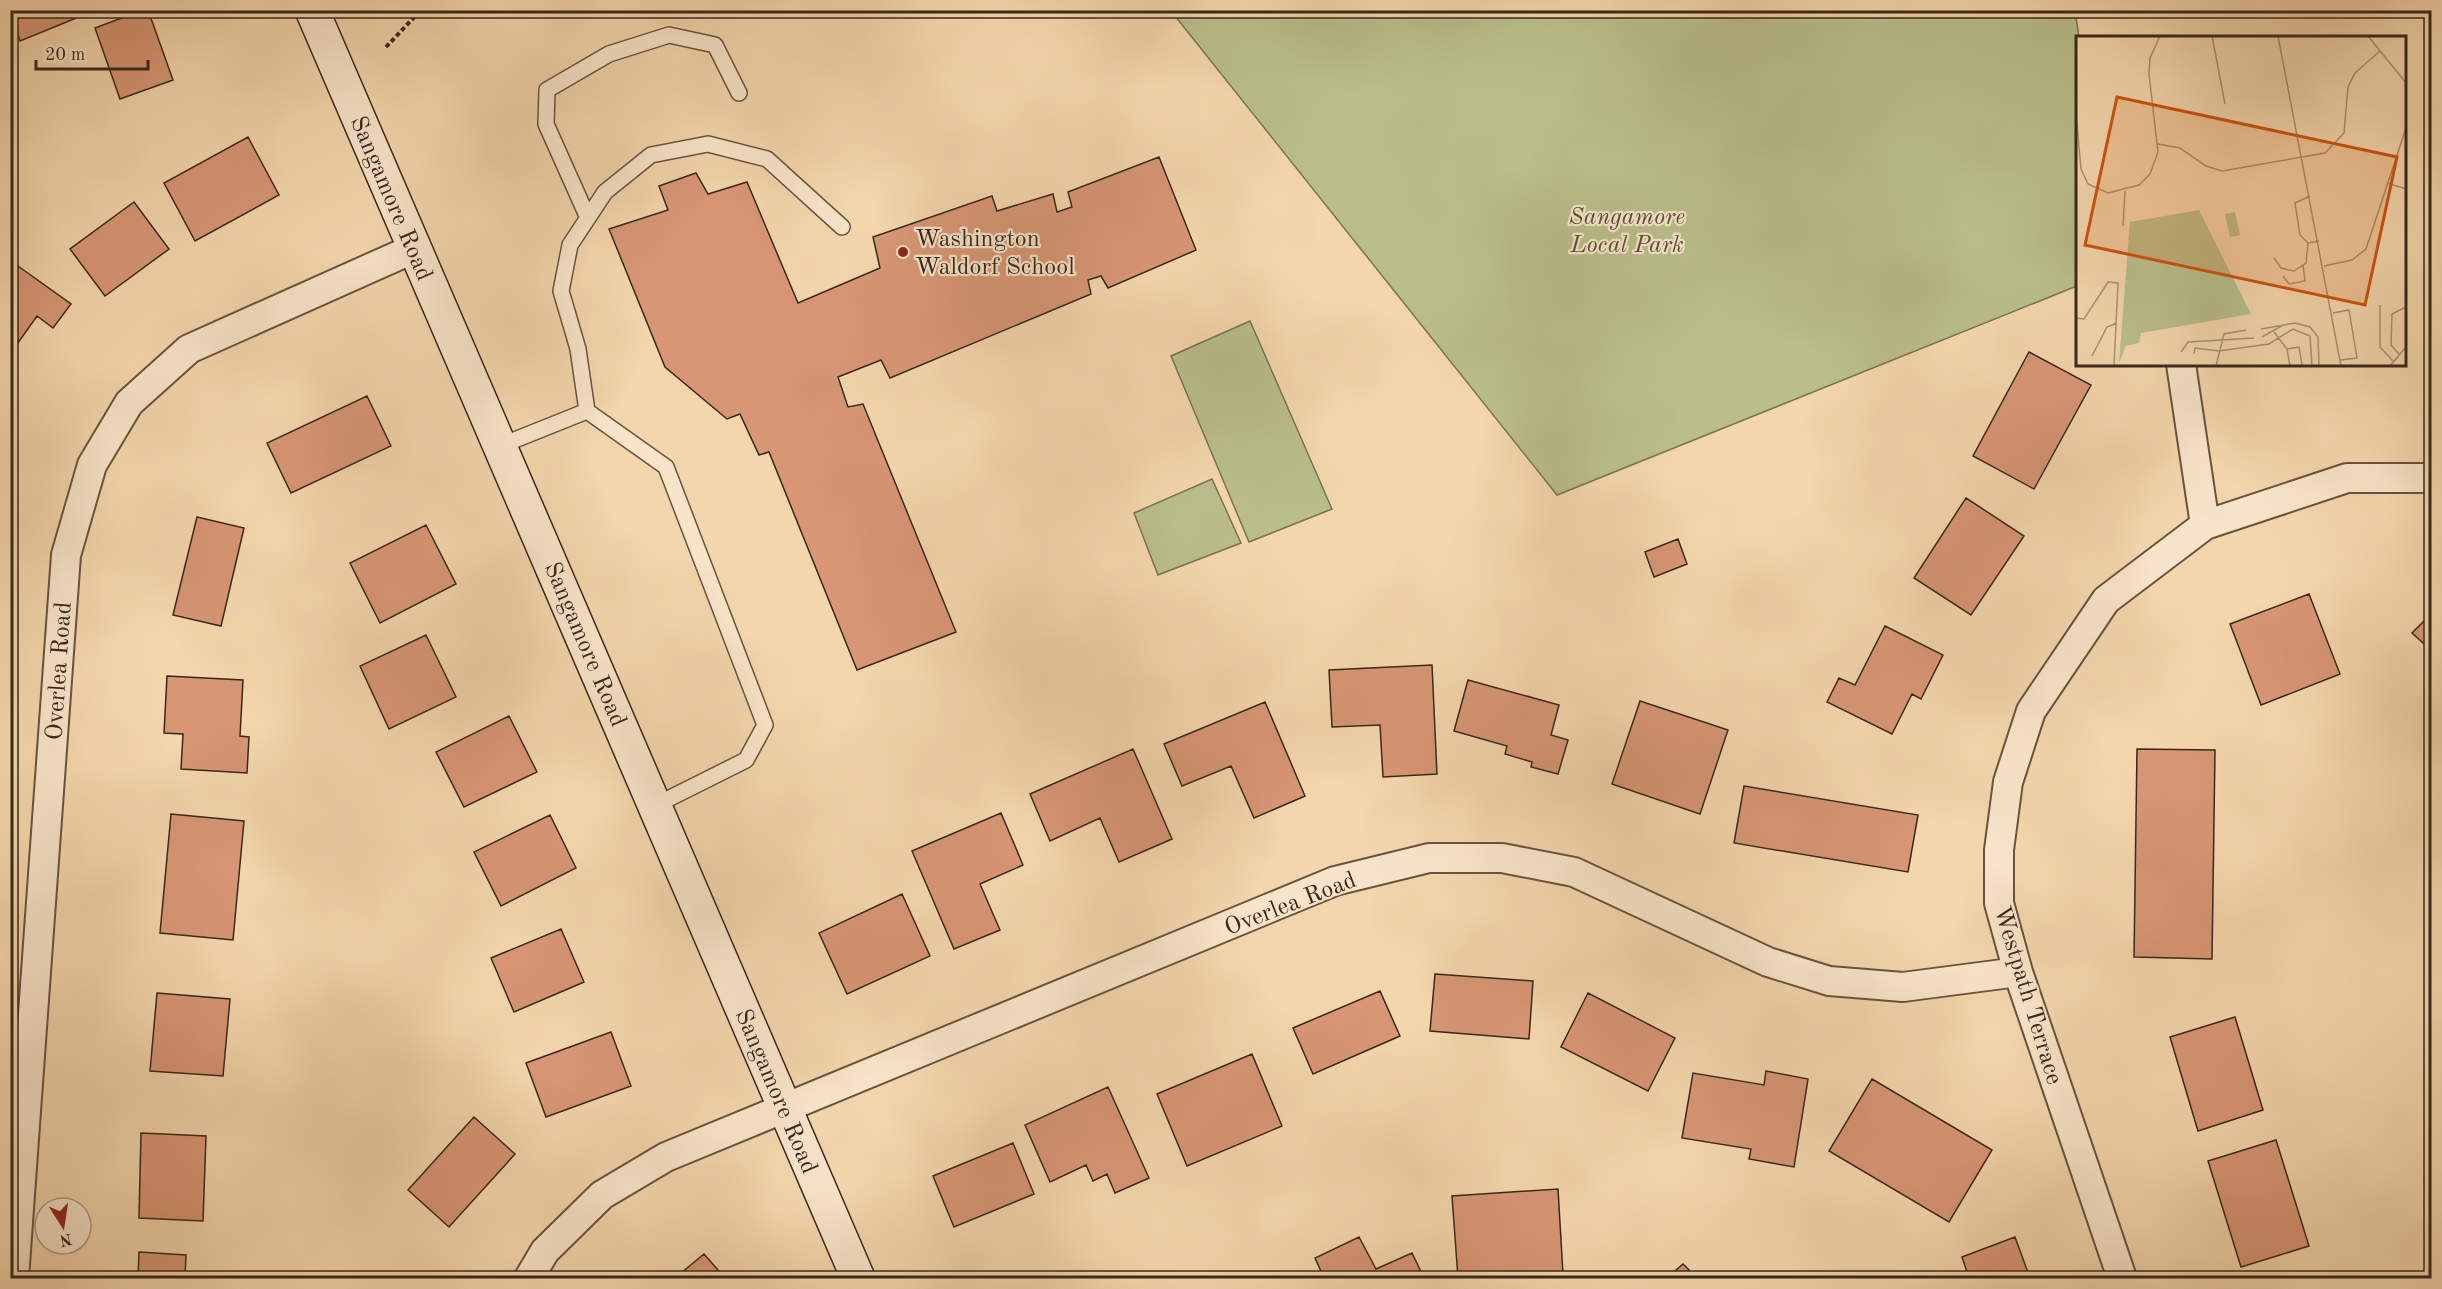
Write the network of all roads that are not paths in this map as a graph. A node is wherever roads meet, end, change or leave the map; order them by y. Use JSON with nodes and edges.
{"nodes":[{"id":1,"x":312,"y":10,"type":"edge"},
{"id":2,"x":739,"y":93,"type":"dead end"},
{"id":3,"x":588,"y":218,"type":"junction"},
{"id":4,"x":842,"y":227,"type":"dead end"},
{"id":5,"x":413,"y":249,"type":"junction"},
{"id":6,"x":2181,"y":366,"type":"edge"},
{"id":7,"x":587,"y":411,"type":"junction"},
{"id":8,"x":502,"y":446,"type":"junction"},
{"id":9,"x":2432,"y":478,"type":"edge"},
{"id":10,"x":2205,"y":525,"type":"junction"},
{"id":11,"x":656,"y":805,"type":"junction"},
{"id":12,"x":2018,"y":972,"type":"junction"},
{"id":13,"x":21,"y":1052,"type":"edge"},
{"id":14,"x":786,"y":1110,"type":"junction"},
{"id":15,"x":14,"y":1278,"type":"edge"},
{"id":16,"x":529,"y":1278,"type":"edge"},
{"id":17,"x":858,"y":1278,"type":"edge"},
{"id":18,"x":2122,"y":1278,"type":"edge"}],
"edges":[{"from":1,"to":5,"type":"street","name":"Sangamore Road"},
{"from":2,"to":3,"type":"lane"},
{"from":3,"to":4,"type":"lane"},
{"from":3,"to":7,"type":"lane"},
{"from":5,"to":8,"type":"street","name":"Sangamore Road"},
{"from":5,"to":13,"type":"street","name":"Overlea Road"},
{"from":6,"to":10,"type":"street"},
{"from":7,"to":8,"type":"lane"},
{"from":7,"to":11,"type":"lane"},
{"from":8,"to":11,"type":"street","name":"Sangamore Road"},
{"from":9,"to":10,"type":"street","name":"Westpath Terrace"},
{"from":10,"to":12,"type":"street","name":"Westpath Terrace"},
{"from":11,"to":14,"type":"street","name":"Sangamore Road"},
{"from":12,"to":14,"type":"street","name":"Overlea Road"},
{"from":12,"to":18,"type":"street","name":"Westpath Terrace"},
{"from":13,"to":15,"type":"street","name":"Overlea Road"},
{"from":14,"to":16,"type":"street","name":"Overlea Road"},
{"from":14,"to":17,"type":"street","name":"Sangamore Road"}]}
